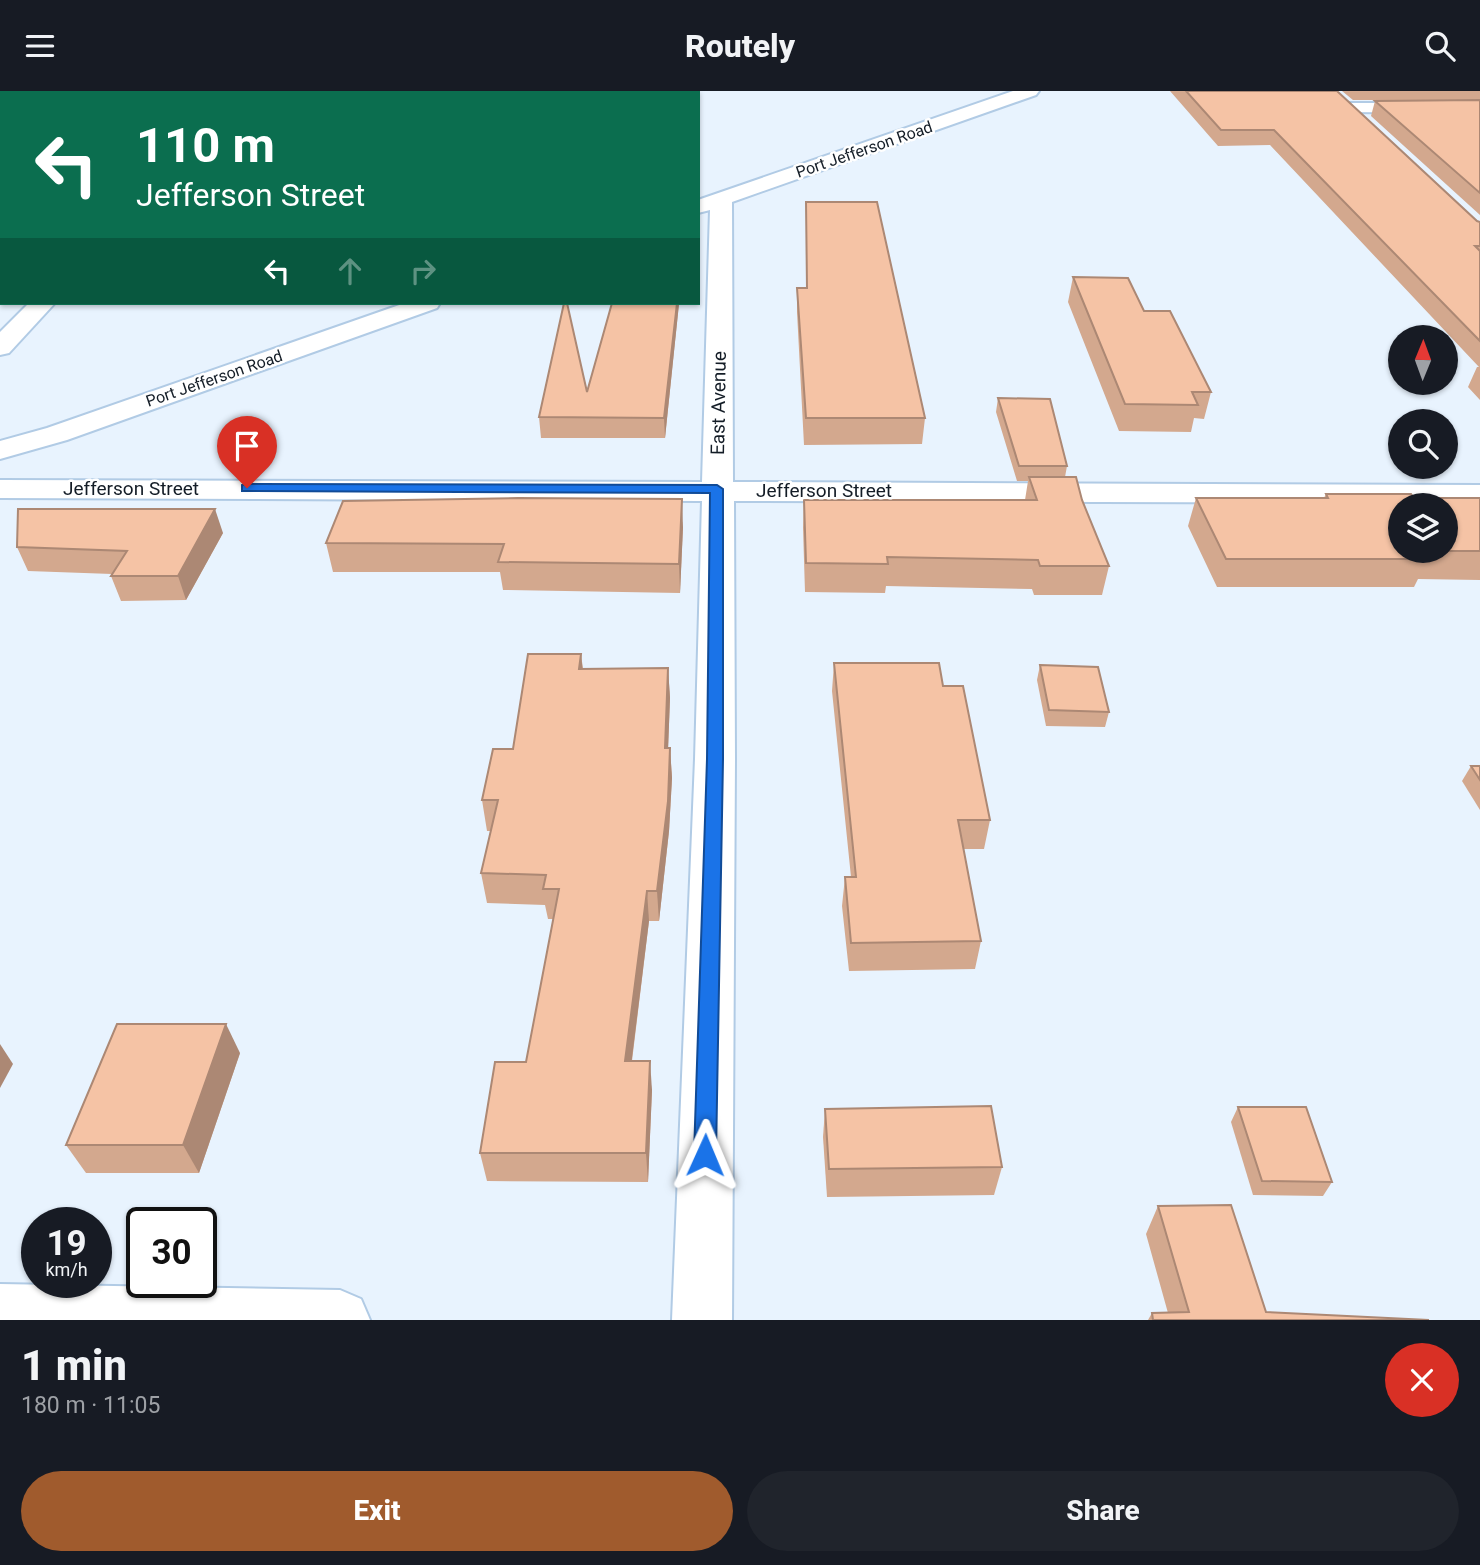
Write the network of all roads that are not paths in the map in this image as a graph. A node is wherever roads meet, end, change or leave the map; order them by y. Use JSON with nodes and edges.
{"nodes":[{"id":1,"x":1030,"y":91,"type":"edge"},
{"id":2,"x":1329,"y":91,"type":"edge"},
{"id":3,"x":1347,"y":108,"type":"junction"},
{"id":4,"x":1480,"y":108,"type":"edge"},
{"id":5,"x":1367,"y":126,"type":"edge"},
{"id":6,"x":710,"y":203,"type":"edge"},
{"id":7,"x":41,"y":305,"type":"edge"},
{"id":8,"x":422,"y":305,"type":"edge"},
{"id":9,"x":0,"y":347,"type":"edge"},
{"id":10,"x":0,"y":450,"type":"edge"},
{"id":11,"x":0,"y":489,"type":"edge"},
{"id":12,"x":717,"y":489,"type":"junction"},
{"id":13,"x":1480,"y":494,"type":"edge"},
{"id":14,"x":0,"y":1314,"type":"edge"},
{"id":15,"x":340,"y":1320,"type":"edge"},
{"id":16,"x":702,"y":1320,"type":"edge"}],
"edges":[{"from":1,"to":6,"type":"street","name":"Port Jefferson Road"},
{"from":2,"to":3,"type":"street"},
{"from":3,"to":4,"type":"street"},
{"from":3,"to":5,"type":"street"},
{"from":6,"to":12,"type":"street","name":"East Avenue"},
{"from":7,"to":9,"type":"street"},
{"from":8,"to":10,"type":"street","name":"Port Jefferson Road"},
{"from":11,"to":12,"type":"street","name":"Jefferson Street"},
{"from":12,"to":13,"type":"street","name":"Jefferson Street"},
{"from":12,"to":16,"type":"street","name":"East Avenue"},
{"from":14,"to":15,"type":"street"}]}
